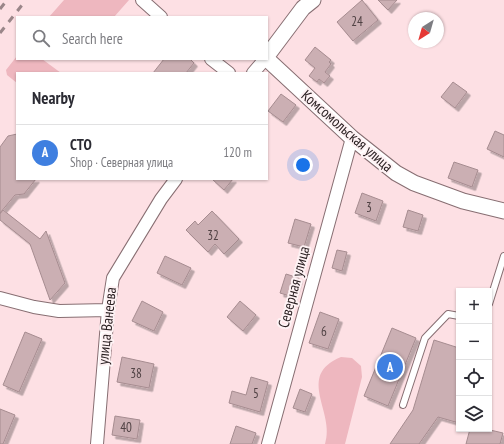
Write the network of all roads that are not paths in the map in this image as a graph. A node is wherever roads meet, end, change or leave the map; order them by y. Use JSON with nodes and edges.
{"nodes":[{"id":1,"x":142,"y":0,"type":"edge"},
{"id":2,"x":313,"y":0,"type":"edge"},
{"id":3,"x":160,"y":16,"type":"edge"},
{"id":4,"x":268,"y":55,"type":"edge"},
{"id":5,"x":212,"y":60,"type":"edge"},
{"id":6,"x":264,"y":60,"type":"edge"},
{"id":7,"x":268,"y":60,"type":"edge"},
{"id":8,"x":229,"y":72,"type":"edge"},
{"id":9,"x":254,"y":72,"type":"edge"},
{"id":10,"x":352,"y":138,"type":"junction"},
{"id":11,"x":175,"y":180,"type":"edge"},
{"id":12,"x":504,"y":211,"type":"edge"},
{"id":13,"x":504,"y":256,"type":"edge"},
{"id":14,"x":492,"y":294,"type":"edge"},
{"id":15,"x":0,"y":298,"type":"edge"},
{"id":16,"x":108,"y":310,"type":"junction"},
{"id":17,"x":456,"y":315,"type":"edge"},
{"id":18,"x":403,"y":405,"type":"dead end"},
{"id":19,"x":97,"y":444,"type":"edge"},
{"id":20,"x":268,"y":444,"type":"edge"}],
"edges":[{"from":1,"to":3,"type":"street"},
{"from":2,"to":4,"type":"street"},
{"from":5,"to":8,"type":"street"},
{"from":6,"to":9,"type":"street"},
{"from":7,"to":10,"type":"street","name":"Комсомольская улица"},
{"from":10,"to":12,"type":"street","name":"Комсомольская улица"},
{"from":10,"to":20,"type":"street","name":"Северная улица"},
{"from":11,"to":16,"type":"street","name":"улица Ванеева"},
{"from":13,"to":14,"type":"lane"},
{"from":15,"to":16,"type":"street"},
{"from":16,"to":19,"type":"street","name":"улица Ванеева"},
{"from":17,"to":18,"type":"lane"}]}
